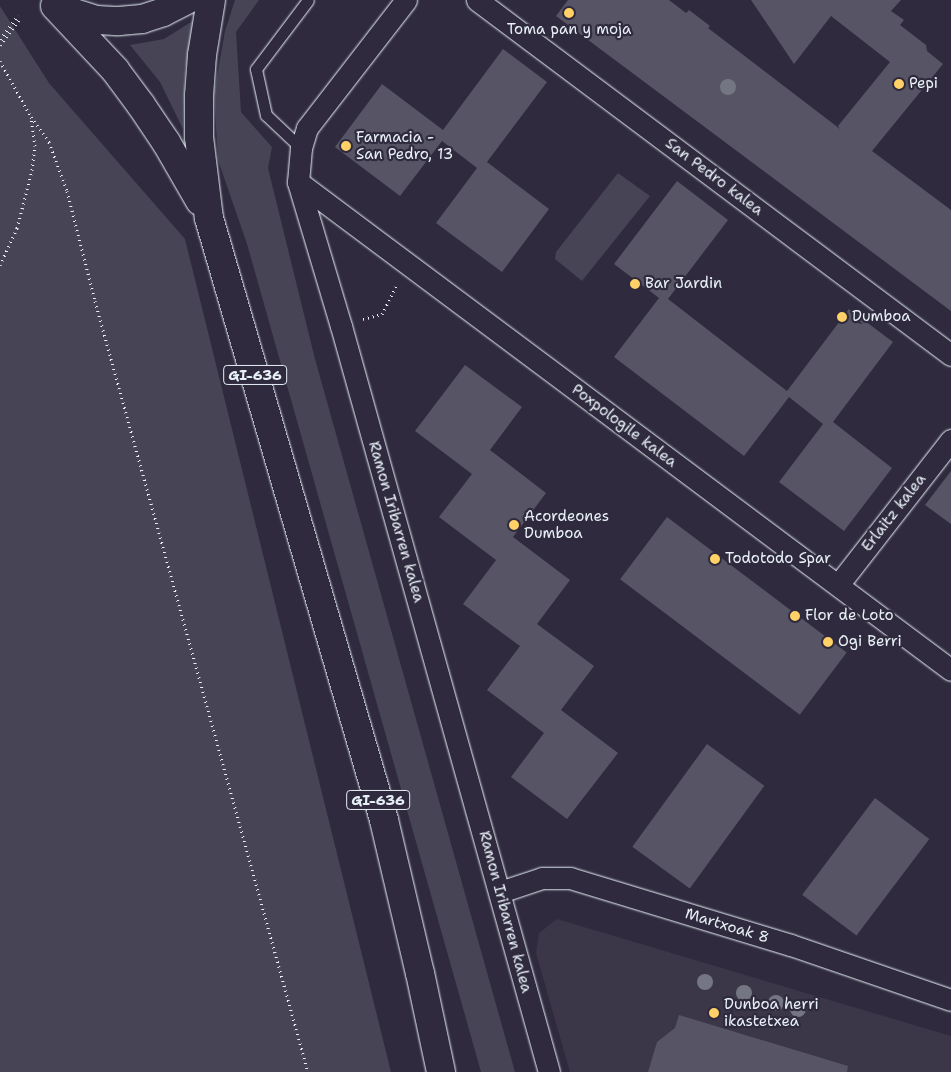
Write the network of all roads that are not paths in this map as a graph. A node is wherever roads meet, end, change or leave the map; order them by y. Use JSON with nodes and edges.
{"nodes":[{"id":1,"x":187,"y":0,"type":"edge"},
{"id":2,"x":211,"y":0,"type":"edge"},
{"id":3,"x":308,"y":0,"type":"edge"},
{"id":4,"x":406,"y":0,"type":"edge"},
{"id":5,"x":477,"y":0,"type":"edge"},
{"id":6,"x":50,"y":3,"type":"edge"},
{"id":7,"x":301,"y":148,"type":"junction"},
{"id":8,"x":298,"y":182,"type":"junction"},
{"id":9,"x":209,"y":218,"type":"junction"},
{"id":10,"x":951,"y":355,"type":"edge"},
{"id":11,"x":951,"y":440,"type":"edge"},
{"id":12,"x":838,"y":585,"type":"junction"},
{"id":13,"x":951,"y":670,"type":"edge"},
{"id":14,"x":500,"y":892,"type":"junction"},
{"id":15,"x":951,"y":1000,"type":"edge"},
{"id":16,"x":441,"y":1072,"type":"edge"},
{"id":17,"x":549,"y":1072,"type":"edge"}],
"edges":[{"from":1,"to":6,"type":"main road","number":"GI-636"},
{"from":2,"to":9,"type":"main road","number":"GI-636"},
{"from":3,"to":7,"type":"lane"},
{"from":4,"to":7,"type":"street","name":"Ramon Iribarren kalea"},
{"from":5,"to":10,"type":"street","name":"San Pedro kalea"},
{"from":6,"to":9,"type":"main road","number":"GI-636"},
{"from":7,"to":8,"type":"street","name":"Ramon Iribarren kalea"},
{"from":8,"to":12,"type":"street","name":"Poxpologile kalea"},
{"from":8,"to":14,"type":"street","name":"Ramon Iribarren kalea"},
{"from":9,"to":16,"type":"main road","number":"GI-636"},
{"from":11,"to":12,"type":"street","name":"Erlaitz kalea"},
{"from":12,"to":13,"type":"street","name":"Poxpologile kalea"},
{"from":14,"to":15,"type":"street","name":"Martxoak 8"},
{"from":14,"to":17,"type":"street","name":"Ramon Iribarren kalea"}]}
